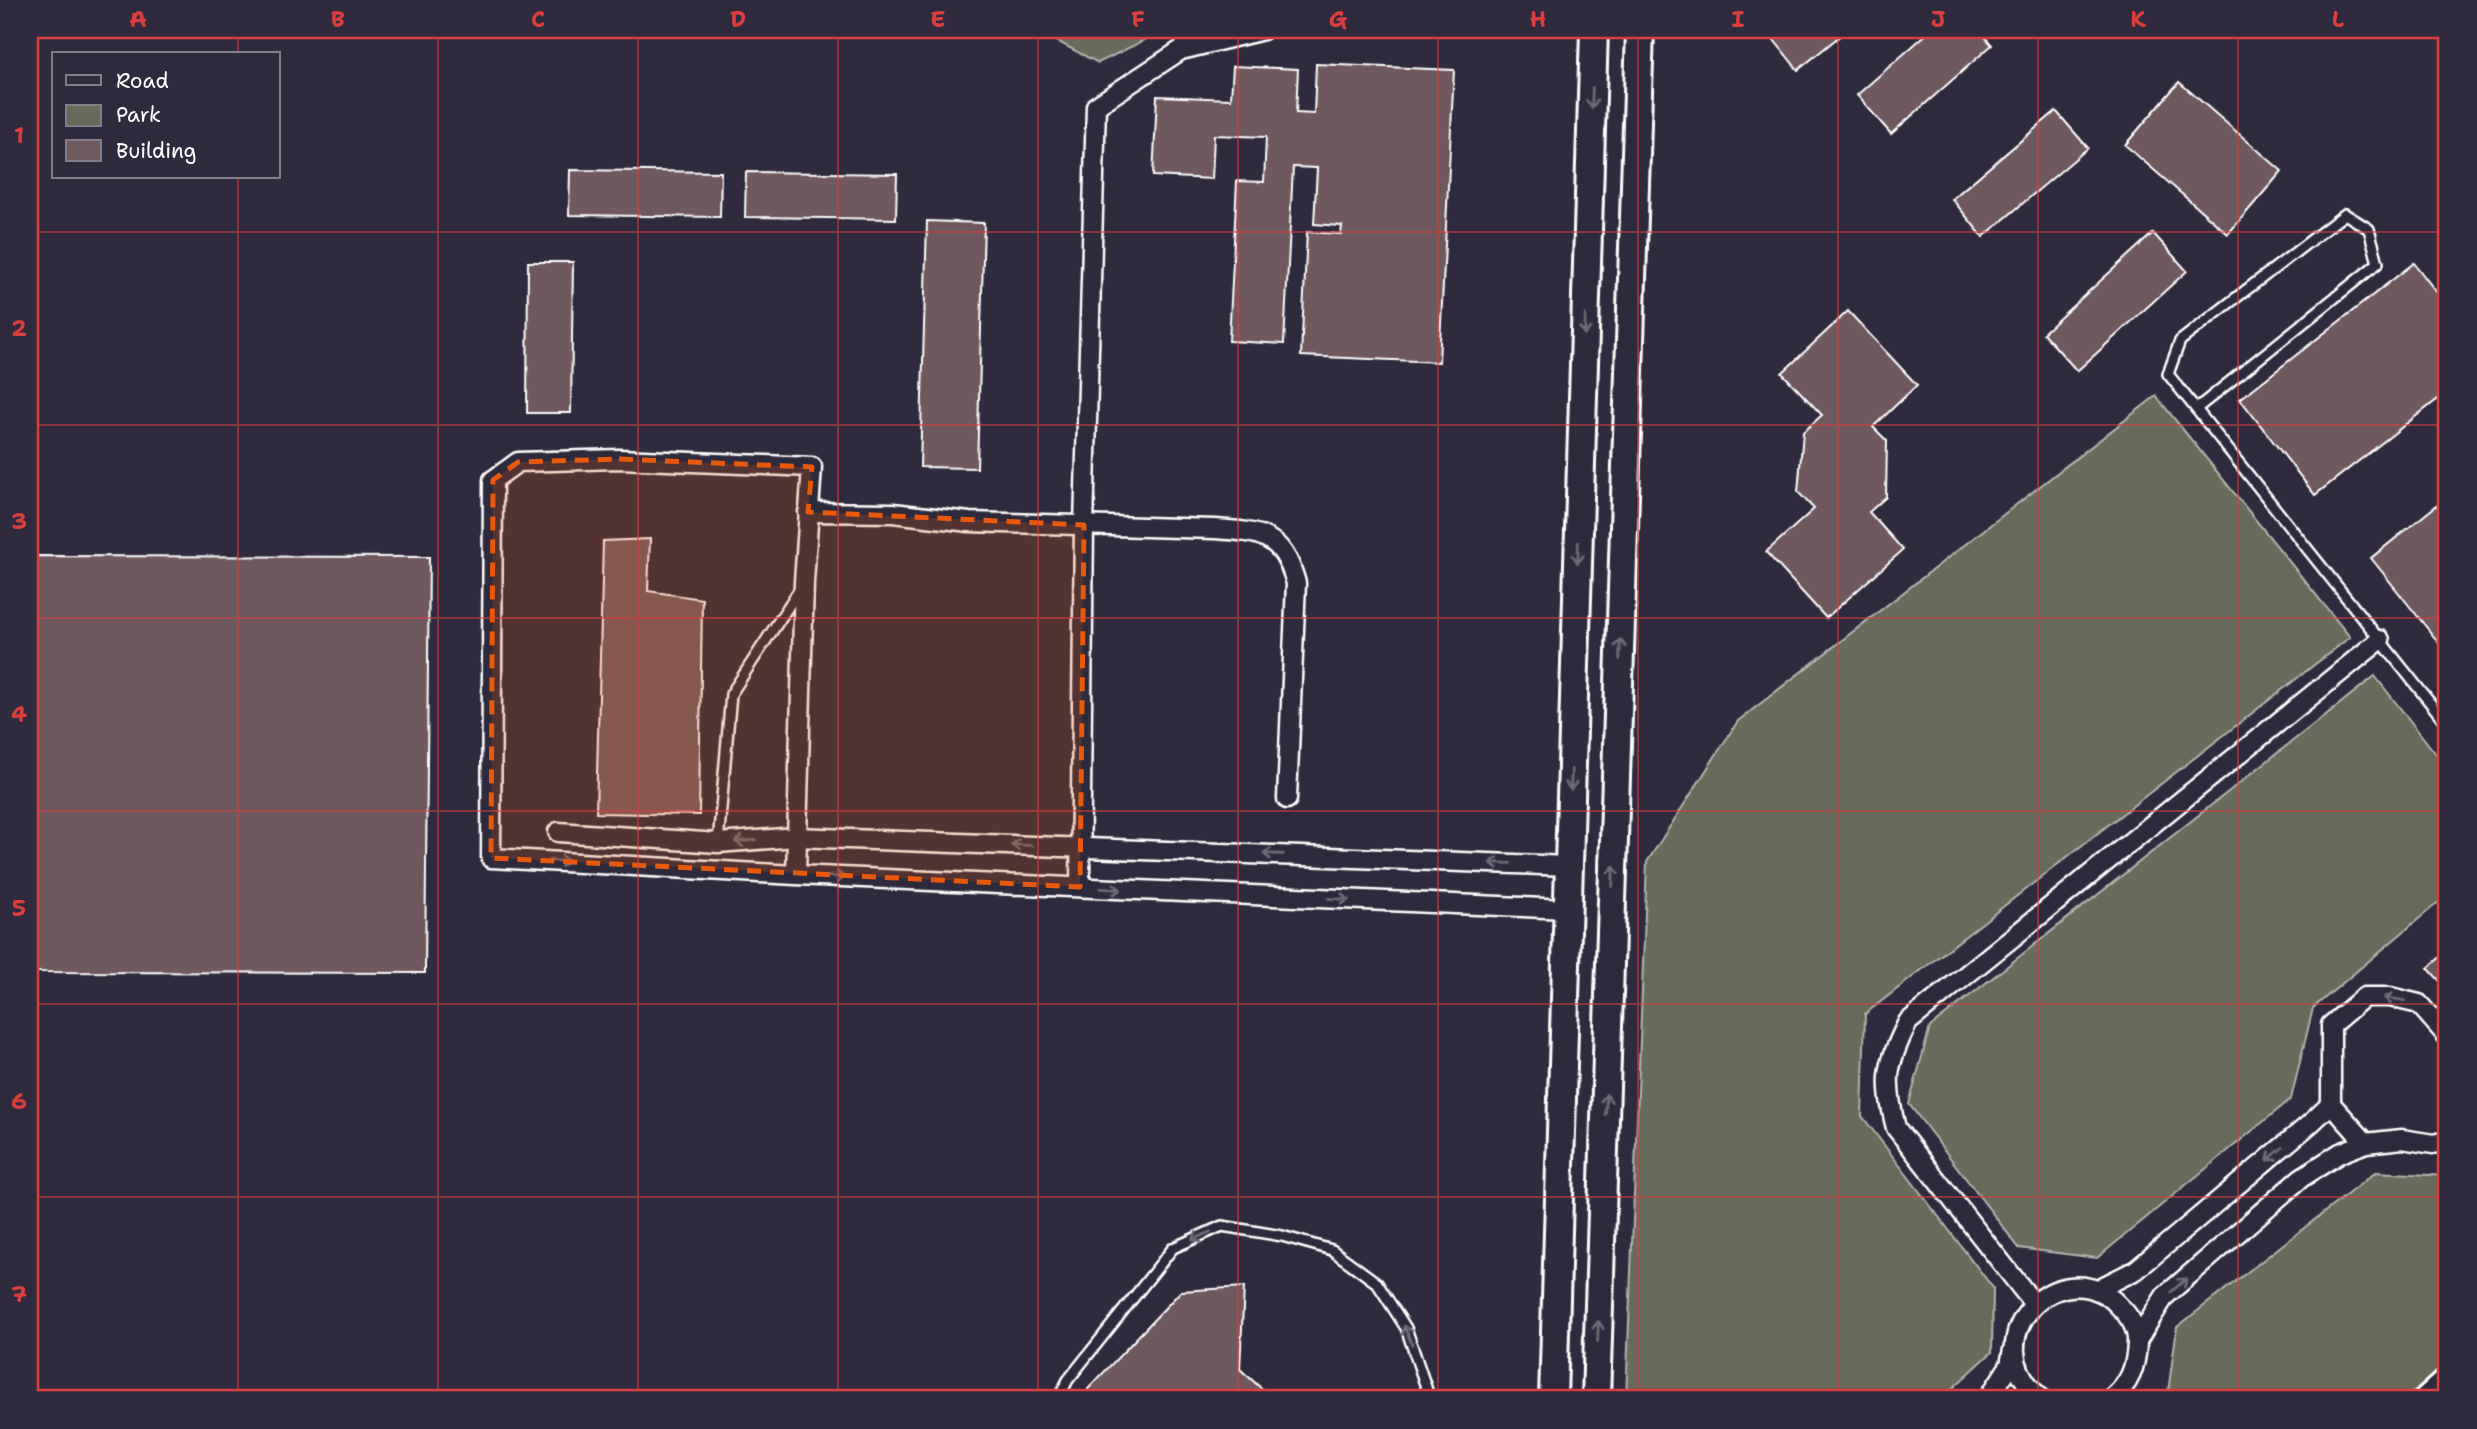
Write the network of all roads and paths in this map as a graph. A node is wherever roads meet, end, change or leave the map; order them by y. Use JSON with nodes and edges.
{"nodes":[{"id":1,"x":1263,"y":30,"type":"edge"},
{"id":2,"x":1594,"y":30,"type":"edge"},
{"id":3,"x":1640,"y":30,"type":"edge"},
{"id":4,"x":2196,"y":409,"type":"junction"},
{"id":5,"x":808,"y":512,"type":"junction"},
{"id":6,"x":1084,"y":525,"type":"junction"},
{"id":7,"x":804,"y":582,"type":"junction"},
{"id":8,"x":2380,"y":640,"type":"junction"},
{"id":9,"x":2446,"y":720,"type":"edge"},
{"id":10,"x":1287,"y":799,"type":"dead end"},
{"id":11,"x":558,"y":832,"type":"dead end"},
{"id":12,"x":796,"y":836,"type":"junction"},
{"id":13,"x":718,"y":843,"type":"junction"},
{"id":14,"x":1080,"y":847,"type":"junction"},
{"id":15,"x":1569,"y":866,"type":"junction"},
{"id":16,"x":796,"y":876,"type":"junction"},
{"id":17,"x":1080,"y":887,"type":"junction"},
{"id":18,"x":1567,"y":909,"type":"junction"},
{"id":19,"x":2447,"y":1036,"type":"edge"},
{"id":20,"x":2331,"y":1104,"type":"junction"},
{"id":21,"x":2447,"y":1141,"type":"edge"},
{"id":22,"x":2366,"y":1143,"type":"junction"},
{"id":23,"x":2096,"y":1290,"type":"junction"},
{"id":24,"x":2034,"y":1304,"type":"junction"},
{"id":25,"x":2015,"y":1338,"type":"junction"},
{"id":26,"x":2138,"y":1339,"type":"junction"},
{"id":27,"x":2129,"y":1380,"type":"junction"},
{"id":28,"x":2447,"y":1382,"type":"edge"},
{"id":29,"x":1058,"y":1399,"type":"edge"},
{"id":30,"x":1430,"y":1399,"type":"edge"},
{"id":31,"x":1553,"y":1399,"type":"edge"},
{"id":32,"x":1596,"y":1399,"type":"edge"},
{"id":33,"x":1988,"y":1399,"type":"edge"},
{"id":34,"x":2042,"y":1399,"type":"edge"},
{"id":35,"x":2111,"y":1399,"type":"edge"},
{"id":36,"x":2135,"y":1399,"type":"edge"},
{"id":37,"x":2428,"y":1399,"type":"edge"}],
"edges":[{"from":1,"to":6,"type":"street"},
{"from":2,"to":15,"type":"main road","one_way":true},
{"from":32,"to":3,"type":"main road","one_way":true},
{"from":4,"to":4,"type":"lane"},
{"from":4,"to":8,"type":"lane"},
{"from":5,"to":6,"type":"street"},
{"from":5,"to":7,"type":"street"},
{"from":5,"to":16,"type":"street","one_way":true},
{"from":6,"to":10,"type":"street"},
{"from":6,"to":14,"type":"street"},
{"from":7,"to":12,"type":"street"},
{"from":7,"to":13,"type":"lane"},
{"from":8,"to":9,"type":"lane"},
{"from":8,"to":24,"type":"street"},
{"from":11,"to":13,"type":"street"},
{"from":12,"to":13,"type":"street","one_way":true},
{"from":14,"to":12,"type":"street","one_way":true},
{"from":12,"to":16,"type":"street"},
{"from":15,"to":14,"type":"street","one_way":true},
{"from":14,"to":17,"type":"street"},
{"from":15,"to":18,"type":"main road"},
{"from":16,"to":17,"type":"street","one_way":true},
{"from":17,"to":18,"type":"street","one_way":true},
{"from":18,"to":31,"type":"main road"},
{"from":19,"to":20,"type":"street","one_way":true},
{"from":20,"to":22,"type":"street"},
{"from":20,"to":23,"type":"street","one_way":true},
{"from":21,"to":22,"type":"street"},
{"from":26,"to":22,"type":"street","one_way":true},
{"from":23,"to":24,"type":"street"},
{"from":23,"to":26,"type":"street"},
{"from":24,"to":25,"type":"street"},
{"from":25,"to":33,"type":"street"},
{"from":25,"to":34,"type":"street"},
{"from":26,"to":27,"type":"street"},
{"from":27,"to":35,"type":"street"},
{"from":27,"to":36,"type":"street"},
{"from":28,"to":37,"type":"main road"},
{"from":30,"to":29,"type":"lane","one_way":true}]}
